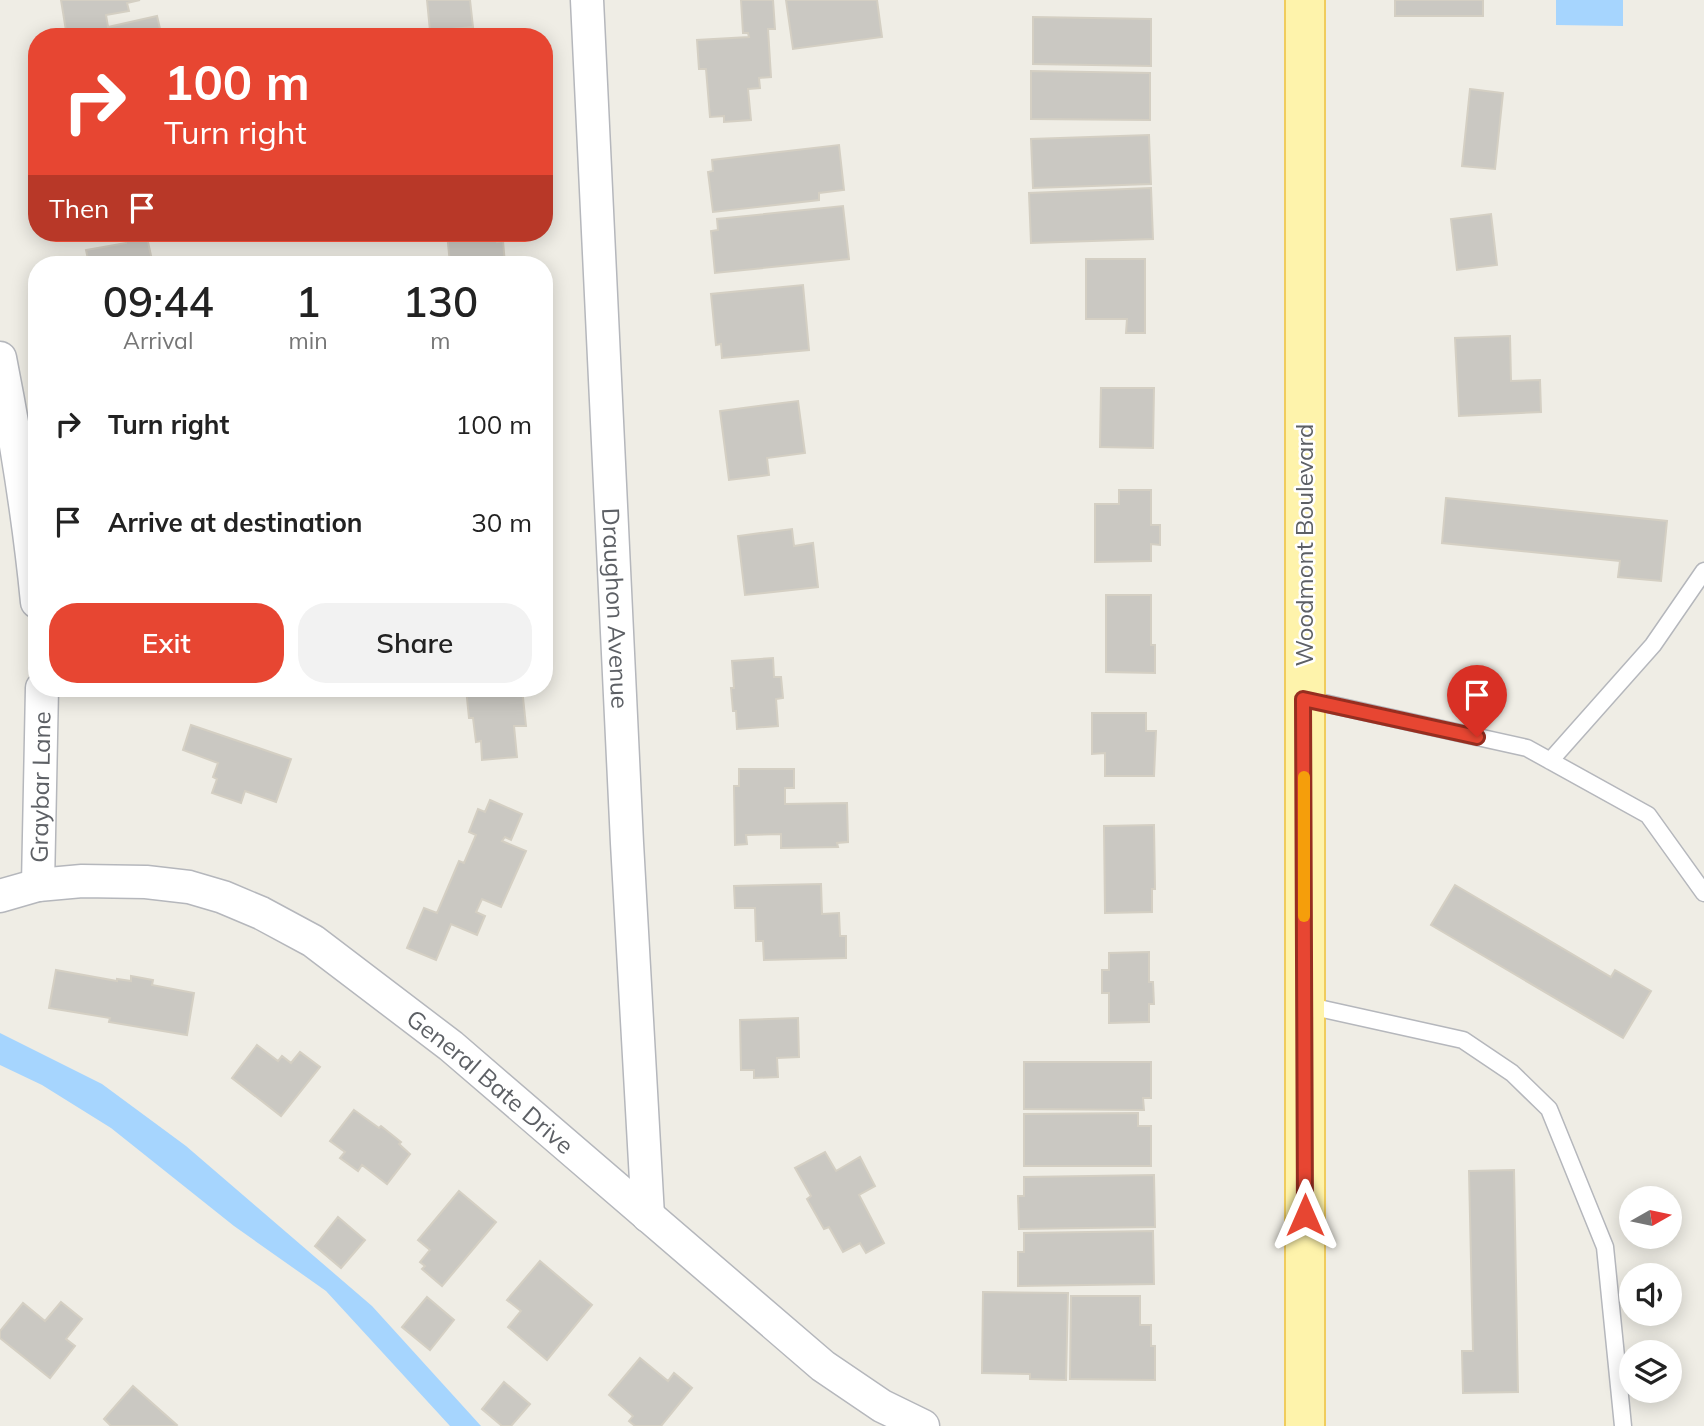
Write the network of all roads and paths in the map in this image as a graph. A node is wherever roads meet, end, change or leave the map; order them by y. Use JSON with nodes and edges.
{"nodes":[{"id":1,"x":587,"y":0,"type":"edge"},
{"id":2,"x":1305,"y":0,"type":"edge"},
{"id":3,"x":0,"y":358,"type":"edge"},
{"id":4,"x":28,"y":519,"type":"edge"},
{"id":5,"x":1704,"y":571,"type":"edge"},
{"id":6,"x":42,"y":697,"type":"edge"},
{"id":7,"x":1303,"y":699,"type":"junction"},
{"id":8,"x":1549,"y":761,"type":"junction"},
{"id":9,"x":37,"y":885,"type":"junction"},
{"id":10,"x":1704,"y":893,"type":"edge"},
{"id":11,"x":0,"y":895,"type":"edge"},
{"id":12,"x":1304,"y":1005,"type":"junction"},
{"id":13,"x":648,"y":1216,"type":"junction"},
{"id":14,"x":923,"y":1426,"type":"edge"},
{"id":15,"x":1305,"y":1426,"type":"edge"},
{"id":16,"x":1623,"y":1426,"type":"edge"}],
"edges":[{"from":1,"to":13,"type":"street","name":"Draughon Avenue"},
{"from":2,"to":7,"type":"main road","name":"Woodmont Boulevard"},
{"from":3,"to":4,"type":"street"},
{"from":5,"to":8,"type":"lane"},
{"from":6,"to":9,"type":"street","name":"Graybar Lane"},
{"from":7,"to":8,"type":"lane"},
{"from":7,"to":12,"type":"main road","name":"Woodmont Boulevard"},
{"from":8,"to":10,"type":"lane"},
{"from":9,"to":11,"type":"street","name":"General Bate Drive"},
{"from":9,"to":13,"type":"street","name":"General Bate Drive"},
{"from":12,"to":15,"type":"main road","name":"Woodmont Boulevard"},
{"from":12,"to":16,"type":"lane"},
{"from":13,"to":14,"type":"street","name":"General Bate Drive"}]}
